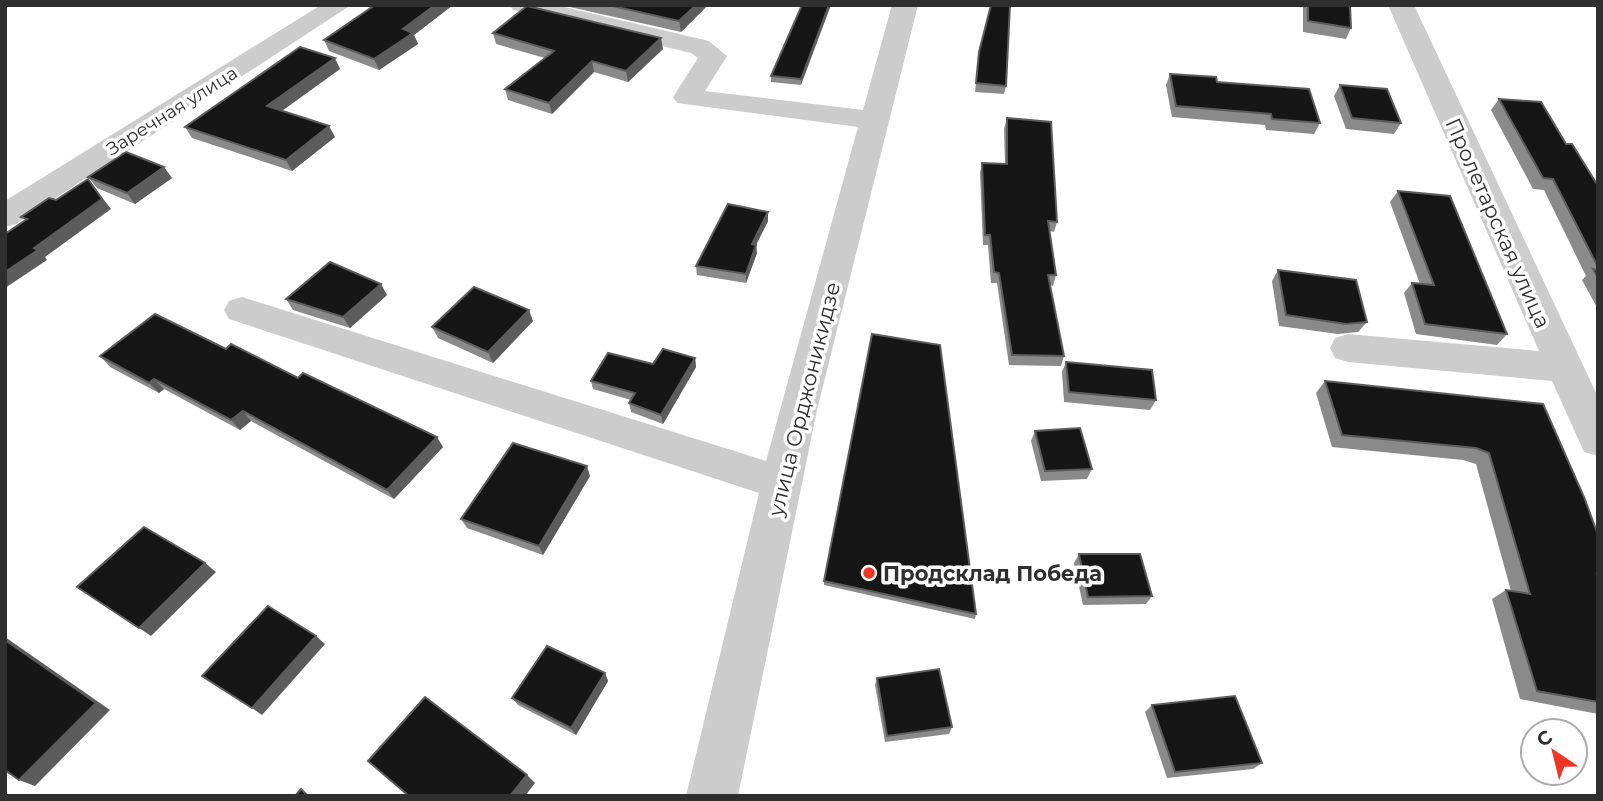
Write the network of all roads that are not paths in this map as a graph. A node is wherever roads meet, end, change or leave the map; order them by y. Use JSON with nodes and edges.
{"nodes":[{"id":1,"x":339,"y":5,"type":"edge"},
{"id":2,"x":522,"y":5,"type":"edge"},
{"id":3,"x":905,"y":5,"type":"edge"},
{"id":4,"x":1401,"y":5,"type":"edge"},
{"id":5,"x":877,"y":120,"type":"junction"},
{"id":6,"x":5,"y":216,"type":"edge"},
{"id":7,"x":242,"y":310,"type":"dead end"},
{"id":8,"x":1348,"y":348,"type":"dead end"},
{"id":9,"x":1562,"y":367,"type":"junction"},
{"id":10,"x":1598,"y":440,"type":"edge"},
{"id":11,"x":782,"y":483,"type":"junction"},
{"id":12,"x":712,"y":796,"type":"edge"}],
"edges":[{"from":1,"to":6,"type":"street","name":"Заречная улица"},
{"from":2,"to":5,"type":"street"},
{"from":3,"to":5,"type":"street","name":"улица Орджоникидзе"},
{"from":4,"to":9,"type":"street","name":"Пролетарская улица"},
{"from":5,"to":11,"type":"street","name":"улица Орджоникидзе"},
{"from":7,"to":11,"type":"street"},
{"from":8,"to":9,"type":"street"},
{"from":9,"to":10,"type":"street","name":"Пролетарская улица"},
{"from":11,"to":12,"type":"street","name":"улица Орджоникидзе"}]}
